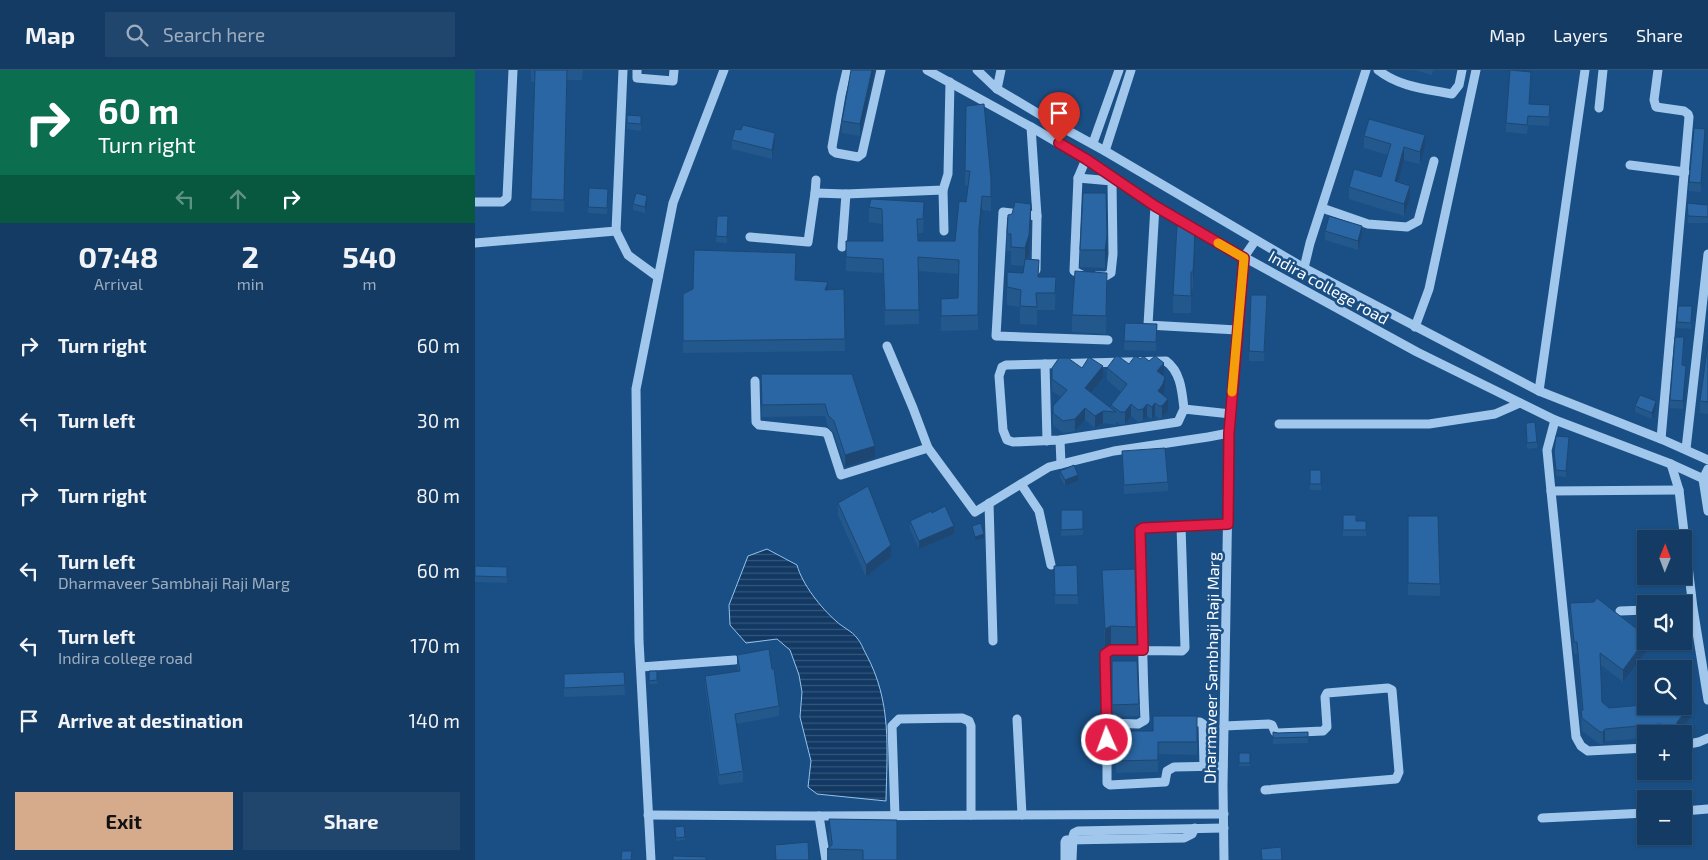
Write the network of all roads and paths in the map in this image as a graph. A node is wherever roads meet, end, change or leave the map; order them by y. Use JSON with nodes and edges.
{"nodes":[{"id":1,"x":513,"y":70,"type":"edge"},
{"id":2,"x":623,"y":70,"type":"edge"},
{"id":3,"x":637,"y":70,"type":"edge"},
{"id":4,"x":674,"y":70,"type":"edge"},
{"id":5,"x":724,"y":70,"type":"edge"},
{"id":6,"x":847,"y":70,"type":"edge"},
{"id":7,"x":881,"y":70,"type":"edge"},
{"id":8,"x":927,"y":70,"type":"edge"},
{"id":9,"x":977,"y":70,"type":"edge"},
{"id":10,"x":1001,"y":70,"type":"edge"},
{"id":11,"x":1119,"y":70,"type":"edge"},
{"id":12,"x":1131,"y":70,"type":"edge"},
{"id":13,"x":1365,"y":70,"type":"edge"},
{"id":14,"x":1378,"y":70,"type":"edge"},
{"id":15,"x":1462,"y":70,"type":"edge"},
{"id":16,"x":1476,"y":70,"type":"edge"},
{"id":17,"x":1585,"y":70,"type":"edge"},
{"id":18,"x":1603,"y":70,"type":"edge"},
{"id":19,"x":1658,"y":70,"type":"edge"},
{"id":20,"x":949,"y":82,"type":"junction"},
{"id":21,"x":997,"y":89,"type":"junction"},
{"id":22,"x":1599,"y":108,"type":"dead end"},
{"id":23,"x":1031,"y":127,"type":"junction"},
{"id":24,"x":1093,"y":143,"type":"junction"},
{"id":25,"x":1105,"y":151,"type":"junction"},
{"id":26,"x":1086,"y":159,"type":"junction"},
{"id":27,"x":1434,"y":161,"type":"dead end"},
{"id":28,"x":1630,"y":165,"type":"dead end"},
{"id":29,"x":1685,"y":172,"type":"junction"},
{"id":30,"x":1078,"y":178,"type":"junction"},
{"id":31,"x":816,"y":180,"type":"dead end"},
{"id":32,"x":943,"y":190,"type":"junction"},
{"id":33,"x":815,"y":193,"type":"junction"},
{"id":34,"x":846,"y":194,"type":"junction"},
{"id":35,"x":475,"y":202,"type":"edge"},
{"id":36,"x":1155,"y":206,"type":"junction"},
{"id":37,"x":1321,"y":208,"type":"junction"},
{"id":38,"x":1037,"y":216,"type":"junction"},
{"id":39,"x":944,"y":231,"type":"dead end"},
{"id":40,"x":616,"y":232,"type":"junction"},
{"id":41,"x":750,"y":237,"type":"dead end"},
{"id":42,"x":1255,"y":240,"type":"junction"},
{"id":43,"x":475,"y":243,"type":"edge"},
{"id":44,"x":842,"y":247,"type":"dead end"},
{"id":45,"x":1708,"y":254,"type":"edge"},
{"id":46,"x":1244,"y":258,"type":"junction"},
{"id":47,"x":1304,"y":268,"type":"junction"},
{"id":48,"x":1036,"y":270,"type":"edge"},
{"id":49,"x":659,"y":278,"type":"junction"},
{"id":50,"x":1415,"y":327,"type":"junction"},
{"id":51,"x":1237,"y":330,"type":"junction"},
{"id":52,"x":1108,"y":340,"type":"dead end"},
{"id":53,"x":887,"y":346,"type":"dead end"},
{"id":54,"x":1045,"y":364,"type":"junction"},
{"id":55,"x":755,"y":381,"type":"dead end"},
{"id":56,"x":1539,"y":391,"type":"junction"},
{"id":57,"x":1520,"y":403,"type":"junction"},
{"id":58,"x":1184,"y":409,"type":"junction"},
{"id":59,"x":1231,"y":414,"type":"junction"},
{"id":60,"x":1555,"y":420,"type":"junction"},
{"id":61,"x":1279,"y":424,"type":"dead end"},
{"id":62,"x":1229,"y":433,"type":"junction"},
{"id":63,"x":1661,"y":438,"type":"junction"},
{"id":64,"x":1059,"y":440,"type":"junction"},
{"id":65,"x":1047,"y":441,"type":"junction"},
{"id":66,"x":928,"y":448,"type":"junction"},
{"id":67,"x":1686,"y":449,"type":"junction"},
{"id":68,"x":1708,"y":460,"type":"edge"},
{"id":69,"x":1061,"y":464,"type":"junction"},
{"id":70,"x":1671,"y":464,"type":"junction"},
{"id":71,"x":1708,"y":469,"type":"edge"},
{"id":72,"x":1706,"y":480,"type":"edge"},
{"id":73,"x":1021,"y":484,"type":"junction"},
{"id":74,"x":1679,"y":490,"type":"junction"},
{"id":75,"x":1551,"y":491,"type":"junction"},
{"id":76,"x":989,"y":504,"type":"junction"},
{"id":77,"x":1708,"y":511,"type":"edge"},
{"id":78,"x":1228,"y":524,"type":"junction"},
{"id":79,"x":1181,"y":526,"type":"junction"},
{"id":80,"x":1051,"y":565,"type":"dead end"},
{"id":81,"x":1687,"y":595,"type":"edge"},
{"id":82,"x":1637,"y":610,"type":"edge"},
{"id":83,"x":1620,"y":611,"type":"dead end"},
{"id":84,"x":1692,"y":626,"type":"edge"},
{"id":85,"x":993,"y":641,"type":"dead end"},
{"id":86,"x":1143,"y":650,"type":"junction"},
{"id":87,"x":735,"y":660,"type":"edge"},
{"id":88,"x":641,"y":667,"type":"junction"},
{"id":89,"x":1708,"y":700,"type":"edge"},
{"id":90,"x":1017,"y":718,"type":"dead end"},
{"id":91,"x":1107,"y":722,"type":"junction"},
{"id":92,"x":1181,"y":722,"type":"edge"},
{"id":93,"x":1224,"y":726,"type":"junction"},
{"id":94,"x":1708,"y":738,"type":"edge"},
{"id":95,"x":1692,"y":743,"type":"edge"},
{"id":96,"x":1637,"y":748,"type":"edge"},
{"id":97,"x":1204,"y":766,"type":"junction"},
{"id":98,"x":1223,"y":766,"type":"junction"},
{"id":99,"x":1265,"y":790,"type":"dead end"},
{"id":100,"x":1708,"y":809,"type":"edge"},
{"id":101,"x":1692,"y":810,"type":"edge"},
{"id":102,"x":1637,"y":813,"type":"edge"},
{"id":103,"x":649,"y":814,"type":"junction"},
{"id":104,"x":1224,"y":814,"type":"junction"},
{"id":105,"x":971,"y":815,"type":"junction"},
{"id":106,"x":1022,"y":815,"type":"junction"},
{"id":107,"x":819,"y":816,"type":"junction"},
{"id":108,"x":895,"y":816,"type":"junction"},
{"id":109,"x":1543,"y":818,"type":"dead end"},
{"id":110,"x":1223,"y":828,"type":"junction"},
{"id":111,"x":1073,"y":840,"type":"junction"},
{"id":112,"x":651,"y":860,"type":"edge"},
{"id":113,"x":825,"y":860,"type":"edge"},
{"id":114,"x":1065,"y":860,"type":"edge"},
{"id":115,"x":1072,"y":860,"type":"edge"},
{"id":116,"x":1224,"y":860,"type":"edge"}],
"edges":[{"from":1,"to":35,"type":"street"},
{"from":2,"to":40,"type":"street"},
{"from":3,"to":4,"type":"street"},
{"from":5,"to":49,"type":"street"},
{"from":6,"to":7,"type":"street"},
{"from":8,"to":20,"type":"street","name":"Indira college road"},
{"from":9,"to":21,"type":"street","name":"Indira college road"},
{"from":10,"to":21,"type":"street"},
{"from":11,"to":24,"type":"street"},
{"from":12,"to":25,"type":"street"},
{"from":13,"to":37,"type":"street"},
{"from":14,"to":15,"type":"street"},
{"from":16,"to":50,"type":"street"},
{"from":17,"to":56,"type":"street"},
{"from":18,"to":22,"type":"street"},
{"from":19,"to":29,"type":"street"},
{"from":20,"to":23,"type":"street","name":"Indira college road"},
{"from":20,"to":32,"type":"street"},
{"from":21,"to":24,"type":"street","name":"Indira college road"},
{"from":23,"to":26,"type":"street","name":"Indira college road"},
{"from":23,"to":38,"type":"street"},
{"from":24,"to":25,"type":"street","name":"Indira college road"},
{"from":25,"to":42,"type":"street","name":"Indira college road"},
{"from":26,"to":30,"type":"street"},
{"from":26,"to":36,"type":"street","name":"Indira college road"},
{"from":27,"to":37,"type":"street"},
{"from":28,"to":29,"type":"street"},
{"from":29,"to":63,"type":"street"},
{"from":30,"to":30,"type":"street"},
{"from":31,"to":33,"type":"street"},
{"from":32,"to":34,"type":"street"},
{"from":32,"to":39,"type":"street"},
{"from":33,"to":34,"type":"street"},
{"from":33,"to":41,"type":"street"},
{"from":34,"to":44,"type":"street"},
{"from":36,"to":46,"type":"street","name":"Indira college road"},
{"from":36,"to":51,"type":"street"},
{"from":37,"to":47,"type":"street"},
{"from":38,"to":48,"type":"street"},
{"from":38,"to":52,"type":"street"},
{"from":40,"to":43,"type":"street"},
{"from":40,"to":49,"type":"street"},
{"from":42,"to":46,"type":"street","name":"Dharmaveer Sambhaji Raji Marg"},
{"from":42,"to":47,"type":"street","name":"Indira college road"},
{"from":45,"to":67,"type":"street"},
{"from":46,"to":51,"type":"street","name":"Dharmaveer Sambhaji Raji Marg"},
{"from":46,"to":57,"type":"street","name":"Indira college road"},
{"from":47,"to":50,"type":"street","name":"Indira college road"},
{"from":49,"to":88,"type":"street"},
{"from":50,"to":56,"type":"street","name":"Indira college road"},
{"from":51,"to":59,"type":"street","name":"Dharmaveer Sambhaji Raji Marg"},
{"from":53,"to":66,"type":"street"},
{"from":54,"to":58,"type":"street"},
{"from":54,"to":65,"type":"street"},
{"from":54,"to":65,"type":"street"},
{"from":55,"to":66,"type":"street"},
{"from":56,"to":63,"type":"street","name":"Indira college road"},
{"from":57,"to":60,"type":"street","name":"Indira college road"},
{"from":57,"to":61,"type":"street"},
{"from":58,"to":59,"type":"street"},
{"from":58,"to":64,"type":"street"},
{"from":59,"to":62,"type":"street","name":"Dharmaveer Sambhaji Raji Marg"},
{"from":60,"to":70,"type":"street","name":"Indira college road"},
{"from":60,"to":75,"type":"street"},
{"from":62,"to":69,"type":"street"},
{"from":62,"to":78,"type":"street","name":"Dharmaveer Sambhaji Raji Marg"},
{"from":63,"to":67,"type":"street","name":"Indira college road"},
{"from":64,"to":65,"type":"street"},
{"from":64,"to":69,"type":"street"},
{"from":66,"to":76,"type":"street"},
{"from":67,"to":68,"type":"street","name":"Indira college road"},
{"from":69,"to":73,"type":"street"},
{"from":70,"to":72,"type":"street","name":"Indira college road"},
{"from":70,"to":74,"type":"street"},
{"from":71,"to":72,"type":"street"},
{"from":72,"to":77,"type":"street"},
{"from":73,"to":76,"type":"street"},
{"from":73,"to":80,"type":"street"},
{"from":74,"to":75,"type":"street"},
{"from":74,"to":81,"type":"street"},
{"from":75,"to":96,"type":"street"},
{"from":76,"to":85,"type":"street"},
{"from":78,"to":79,"type":"street"},
{"from":78,"to":93,"type":"street","name":"Dharmaveer Sambhaji Raji Marg"},
{"from":79,"to":86,"type":"street"},
{"from":79,"to":86,"type":"street"},
{"from":82,"to":83,"type":"street"},
{"from":84,"to":89,"type":"street"},
{"from":86,"to":91,"type":"street"},
{"from":86,"to":91,"type":"street"},
{"from":87,"to":88,"type":"street"},
{"from":88,"to":103,"type":"street"},
{"from":90,"to":106,"type":"street"},
{"from":91,"to":97,"type":"street"},
{"from":92,"to":97,"type":"street"},
{"from":93,"to":98,"type":"street","name":"Dharmaveer Sambhaji Raji Marg"},
{"from":93,"to":99,"type":"street"},
{"from":94,"to":95,"type":"street"},
{"from":97,"to":98,"type":"street"},
{"from":98,"to":104,"type":"street","name":"Dharmaveer Sambhaji Raji Marg"},
{"from":100,"to":101,"type":"street"},
{"from":102,"to":109,"type":"street"},
{"from":103,"to":107,"type":"street"},
{"from":103,"to":112,"type":"street"},
{"from":104,"to":106,"type":"street"},
{"from":104,"to":110,"type":"street","name":"Dharmaveer Sambhaji Raji Marg"},
{"from":105,"to":106,"type":"street"},
{"from":105,"to":108,"type":"street"},
{"from":105,"to":108,"type":"street"},
{"from":107,"to":108,"type":"street"},
{"from":107,"to":113,"type":"street"},
{"from":110,"to":111,"type":"street"},
{"from":110,"to":116,"type":"street","name":"Dharmaveer Sambhaji Raji Marg"},
{"from":111,"to":114,"type":"street"},
{"from":111,"to":115,"type":"street"}]}
